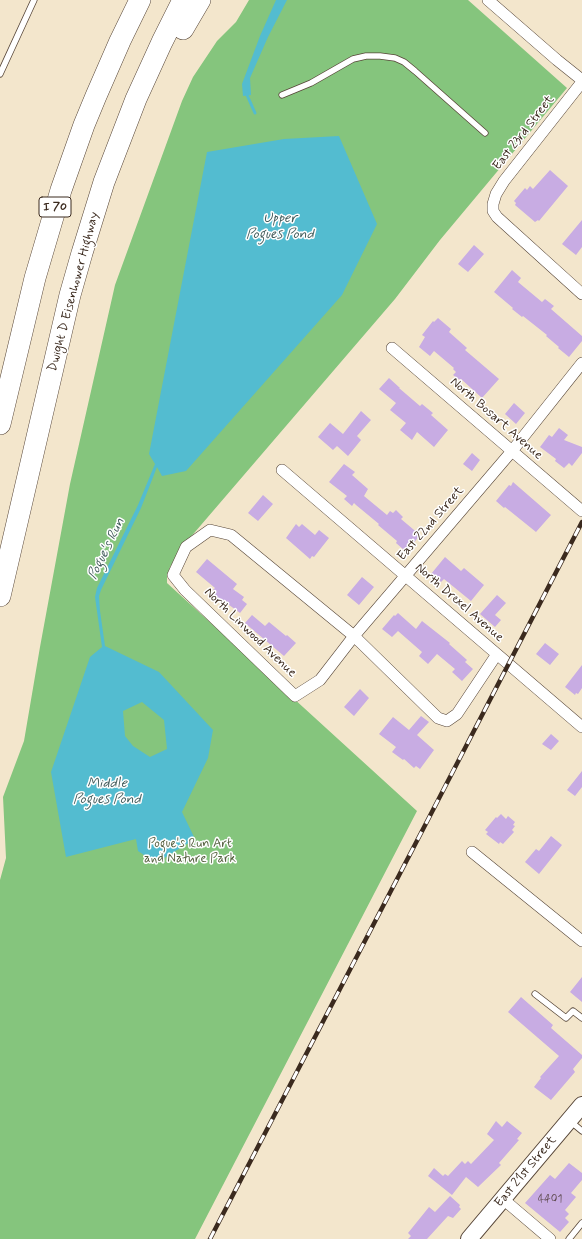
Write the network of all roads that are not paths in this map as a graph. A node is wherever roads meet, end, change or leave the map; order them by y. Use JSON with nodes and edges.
{"nodes":[{"id":1,"x":34,"y":0,"type":"edge"},
{"id":2,"x":140,"y":0,"type":"edge"},
{"id":3,"x":183,"y":0,"type":"edge"},
{"id":4,"x":200,"y":0,"type":"edge"},
{"id":5,"x":488,"y":0,"type":"edge"},
{"id":6,"x":0,"y":74,"type":"edge"},
{"id":7,"x":582,"y":81,"type":"edge"},
{"id":8,"x":282,"y":95,"type":"dead end"},
{"id":9,"x":485,"y":133,"type":"dead end"},
{"id":10,"x":112,"y":162,"type":"junction"},
{"id":11,"x":582,"y":294,"type":"edge"},
{"id":12,"x":392,"y":348,"type":"dead end"},
{"id":13,"x":582,"y":363,"type":"edge"},
{"id":14,"x":0,"y":424,"type":"edge"},
{"id":15,"x":512,"y":451,"type":"junction"},
{"id":16,"x":282,"y":470,"type":"dead end"},
{"id":17,"x":582,"y":511,"type":"edge"},
{"id":18,"x":405,"y":576,"type":"junction"},
{"id":19,"x":0,"y":596,"type":"edge"},
{"id":20,"x":354,"y":636,"type":"junction"},
{"id":21,"x":497,"y":654,"type":"junction"},
{"id":22,"x":295,"y":696,"type":"joint"},
{"id":23,"x":582,"y":727,"type":"edge"},
{"id":24,"x":472,"y":852,"type":"dead end"},
{"id":25,"x":582,"y":941,"type":"edge"},
{"id":26,"x":535,"y":994,"type":"dead end"},
{"id":27,"x":582,"y":1018,"type":"edge"},
{"id":28,"x":582,"y":1105,"type":"edge"},
{"id":29,"x":569,"y":1120,"type":"junction"},
{"id":30,"x":582,"y":1130,"type":"edge"},
{"id":31,"x":503,"y":1199,"type":"junction"},
{"id":32,"x":582,"y":1224,"type":"edge"},
{"id":33,"x":470,"y":1239,"type":"edge"},
{"id":34,"x":550,"y":1239,"type":"edge"},
{"id":35,"x":569,"y":1239,"type":"edge"}],
"edges":[{"from":1,"to":6,"type":"lane"},
{"from":2,"to":14,"type":"highway","number":"I 70"},
{"from":3,"to":10,"type":"highway","name":"Dwight D Eisenhower Highway"},
{"from":4,"to":10,"type":"highway"},
{"from":5,"to":7,"type":"street"},
{"from":7,"to":11,"type":"street","name":"East 23rd Street"},
{"from":8,"to":9,"type":"lane"},
{"from":10,"to":19,"type":"highway","name":"Dwight D Eisenhower Highway"},
{"from":12,"to":15,"type":"street","name":"North Bosart Avenue"},
{"from":13,"to":15,"type":"street","name":"East 22nd Street"},
{"from":15,"to":17,"type":"street","name":"North Bosart Avenue"},
{"from":15,"to":18,"type":"street","name":"East 22nd Street"},
{"from":16,"to":18,"type":"street","name":"North Drexel Avenue"},
{"from":18,"to":20,"type":"street","name":"East 22nd Street"},
{"from":18,"to":21,"type":"street","name":"North Drexel Avenue"},
{"from":20,"to":21,"type":"street"},
{"from":20,"to":22,"type":"street","name":"East 22nd Street"},
{"from":20,"to":22,"type":"street","name":"North Linwood Avenue"},
{"from":21,"to":23,"type":"street","name":"North Drexel Avenue"},
{"from":24,"to":25,"type":"street"},
{"from":26,"to":27,"type":"lane"},
{"from":28,"to":29,"type":"main road","name":"East 21st Street"},
{"from":29,"to":30,"type":"lane"},
{"from":29,"to":31,"type":"main road","name":"East 21st Street"},
{"from":31,"to":33,"type":"main road","name":"East 21st Street"},
{"from":31,"to":34,"type":"street"},
{"from":32,"to":35,"type":"lane"}]}
